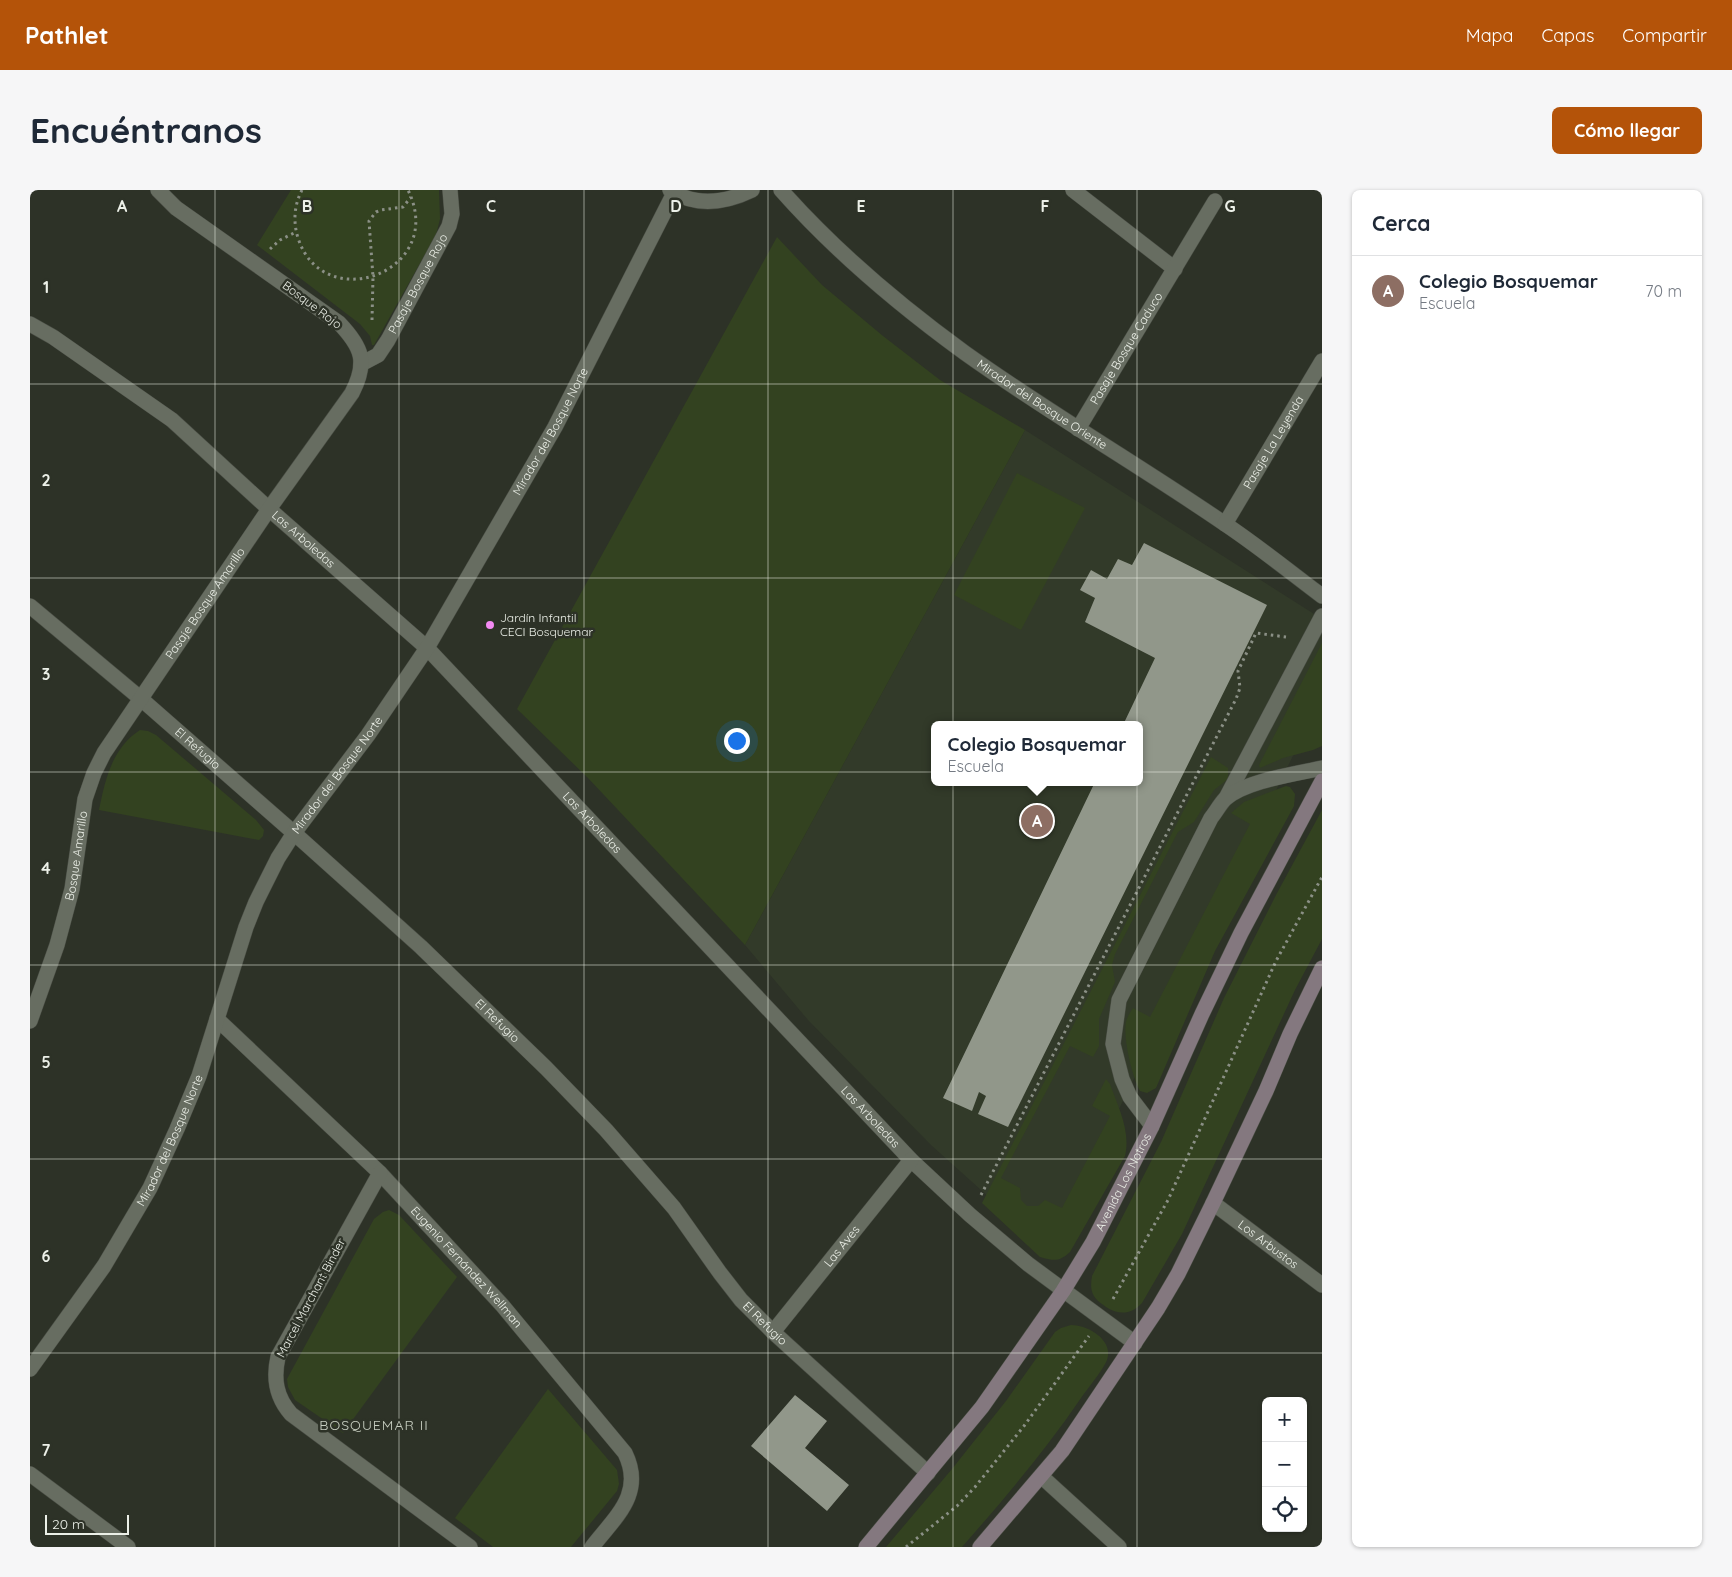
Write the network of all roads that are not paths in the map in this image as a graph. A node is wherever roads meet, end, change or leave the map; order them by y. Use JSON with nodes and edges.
{"nodes":[{"id":1,"x":158,"y":190,"type":"edge"},
{"id":2,"x":450,"y":190,"type":"edge"},
{"id":3,"x":752,"y":190,"type":"edge"},
{"id":4,"x":781,"y":190,"type":"edge"},
{"id":5,"x":1073,"y":190,"type":"edge"},
{"id":6,"x":672,"y":192,"type":"edge"},
{"id":7,"x":1215,"y":201,"type":"dead end"},
{"id":8,"x":1175,"y":269,"type":"junction"},
{"id":9,"x":30,"y":324,"type":"edge"},
{"id":10,"x":1322,"y":361,"type":"edge"},
{"id":11,"x":361,"y":364,"type":"junction"},
{"id":12,"x":1078,"y":429,"type":"junction"},
{"id":13,"x":269,"y":509,"type":"junction"},
{"id":14,"x":1225,"y":524,"type":"junction"},
{"id":15,"x":1322,"y":596,"type":"edge"},
{"id":16,"x":30,"y":606,"type":"edge"},
{"id":17,"x":1322,"y":616,"type":"edge"},
{"id":18,"x":427,"y":648,"type":"junction"},
{"id":19,"x":140,"y":698,"type":"junction"},
{"id":20,"x":1322,"y":768,"type":"edge"},
{"id":21,"x":1322,"y":781,"type":"edge"},
{"id":22,"x":1225,"y":799,"type":"junction"},
{"id":23,"x":294,"y":832,"type":"junction"},
{"id":24,"x":1322,"y":968,"type":"edge"},
{"id":25,"x":217,"y":1019,"type":"junction"},
{"id":26,"x":30,"y":1021,"type":"edge"},
{"id":27,"x":1152,"y":1126,"type":"junction"},
{"id":28,"x":911,"y":1160,"type":"junction"},
{"id":29,"x":380,"y":1173,"type":"junction"},
{"id":30,"x":1213,"y":1203,"type":"junction"},
{"id":31,"x":1322,"y":1285,"type":"edge"},
{"id":32,"x":1063,"y":1291,"type":"junction"},
{"id":33,"x":773,"y":1332,"type":"junction"},
{"id":34,"x":1135,"y":1344,"type":"junction"},
{"id":35,"x":30,"y":1369,"type":"edge"},
{"id":36,"x":928,"y":1473,"type":"junction"},
{"id":37,"x":30,"y":1474,"type":"edge"},
{"id":38,"x":1041,"y":1476,"type":"junction"},
{"id":39,"x":128,"y":1547,"type":"edge"},
{"id":40,"x":470,"y":1547,"type":"edge"},
{"id":41,"x":592,"y":1547,"type":"edge"},
{"id":42,"x":866,"y":1547,"type":"edge"},
{"id":43,"x":980,"y":1547,"type":"edge"},
{"id":44,"x":1119,"y":1547,"type":"edge"}],
"edges":[{"from":1,"to":11,"type":"street","name":"Bosque Rojo"},
{"from":2,"to":11,"type":"street","name":"Pasaje Bosque Rojo"},
{"from":3,"to":6,"type":"street"},
{"from":4,"to":12,"type":"street","name":"Mirador del Bosque Oriente"},
{"from":5,"to":8,"type":"street"},
{"from":6,"to":18,"type":"street","name":"Mirador del Bosque Norte"},
{"from":7,"to":8,"type":"street","name":"Pasaje Bosque Caduco"},
{"from":8,"to":12,"type":"street","name":"Pasaje Bosque Caduco"},
{"from":9,"to":13,"type":"street","name":"Las Arboledas"},
{"from":10,"to":14,"type":"street","name":"Pasaje La Leyenda"},
{"from":11,"to":13,"type":"street"},
{"from":12,"to":14,"type":"street","name":"Mirador del Bosque Oriente"},
{"from":13,"to":18,"type":"street","name":"Las Arboledas"},
{"from":13,"to":19,"type":"street","name":"Pasaje Bosque Amarillo"},
{"from":14,"to":15,"type":"street","name":"Mirador del Bosque Oriente"},
{"from":16,"to":19,"type":"street","name":"El Refugio"},
{"from":17,"to":22,"type":"street"},
{"from":18,"to":23,"type":"street","name":"Mirador del Bosque Norte"},
{"from":18,"to":28,"type":"street","name":"Las Arboledas"},
{"from":19,"to":23,"type":"street","name":"El Refugio"},
{"from":19,"to":26,"type":"street","name":"Bosque Amarillo"},
{"from":20,"to":22,"type":"street"},
{"from":21,"to":27,"type":"street","name":"Avenida Los Notros"},
{"from":22,"to":27,"type":"street"},
{"from":23,"to":25,"type":"street","name":"Mirador del Bosque Norte"},
{"from":23,"to":33,"type":"street","name":"El Refugio"},
{"from":24,"to":30,"type":"street"},
{"from":25,"to":29,"type":"street","name":"Eugenio Fernández Wellman"},
{"from":25,"to":35,"type":"street","name":"Mirador del Bosque Norte"},
{"from":27,"to":32,"type":"street","name":"Avenida Los Notros"},
{"from":28,"to":32,"type":"street","name":"Las Arboledas"},
{"from":28,"to":33,"type":"street","name":"Las Aves"},
{"from":29,"to":40,"type":"street","name":"Marcel Marchant Binder"},
{"from":29,"to":41,"type":"street","name":"Eugenio Fernández Wellman"},
{"from":30,"to":31,"type":"street","name":"Los Arbustos"},
{"from":30,"to":34,"type":"street"},
{"from":32,"to":34,"type":"street","name":"Las Arboledas"},
{"from":32,"to":36,"type":"street","name":"Avenida Los Notros"},
{"from":33,"to":36,"type":"street","name":"El Refugio"},
{"from":34,"to":38,"type":"street"},
{"from":36,"to":42,"type":"street","name":"Avenida Los Notros"},
{"from":37,"to":39,"type":"street"},
{"from":38,"to":43,"type":"street"},
{"from":38,"to":44,"type":"street"}]}
